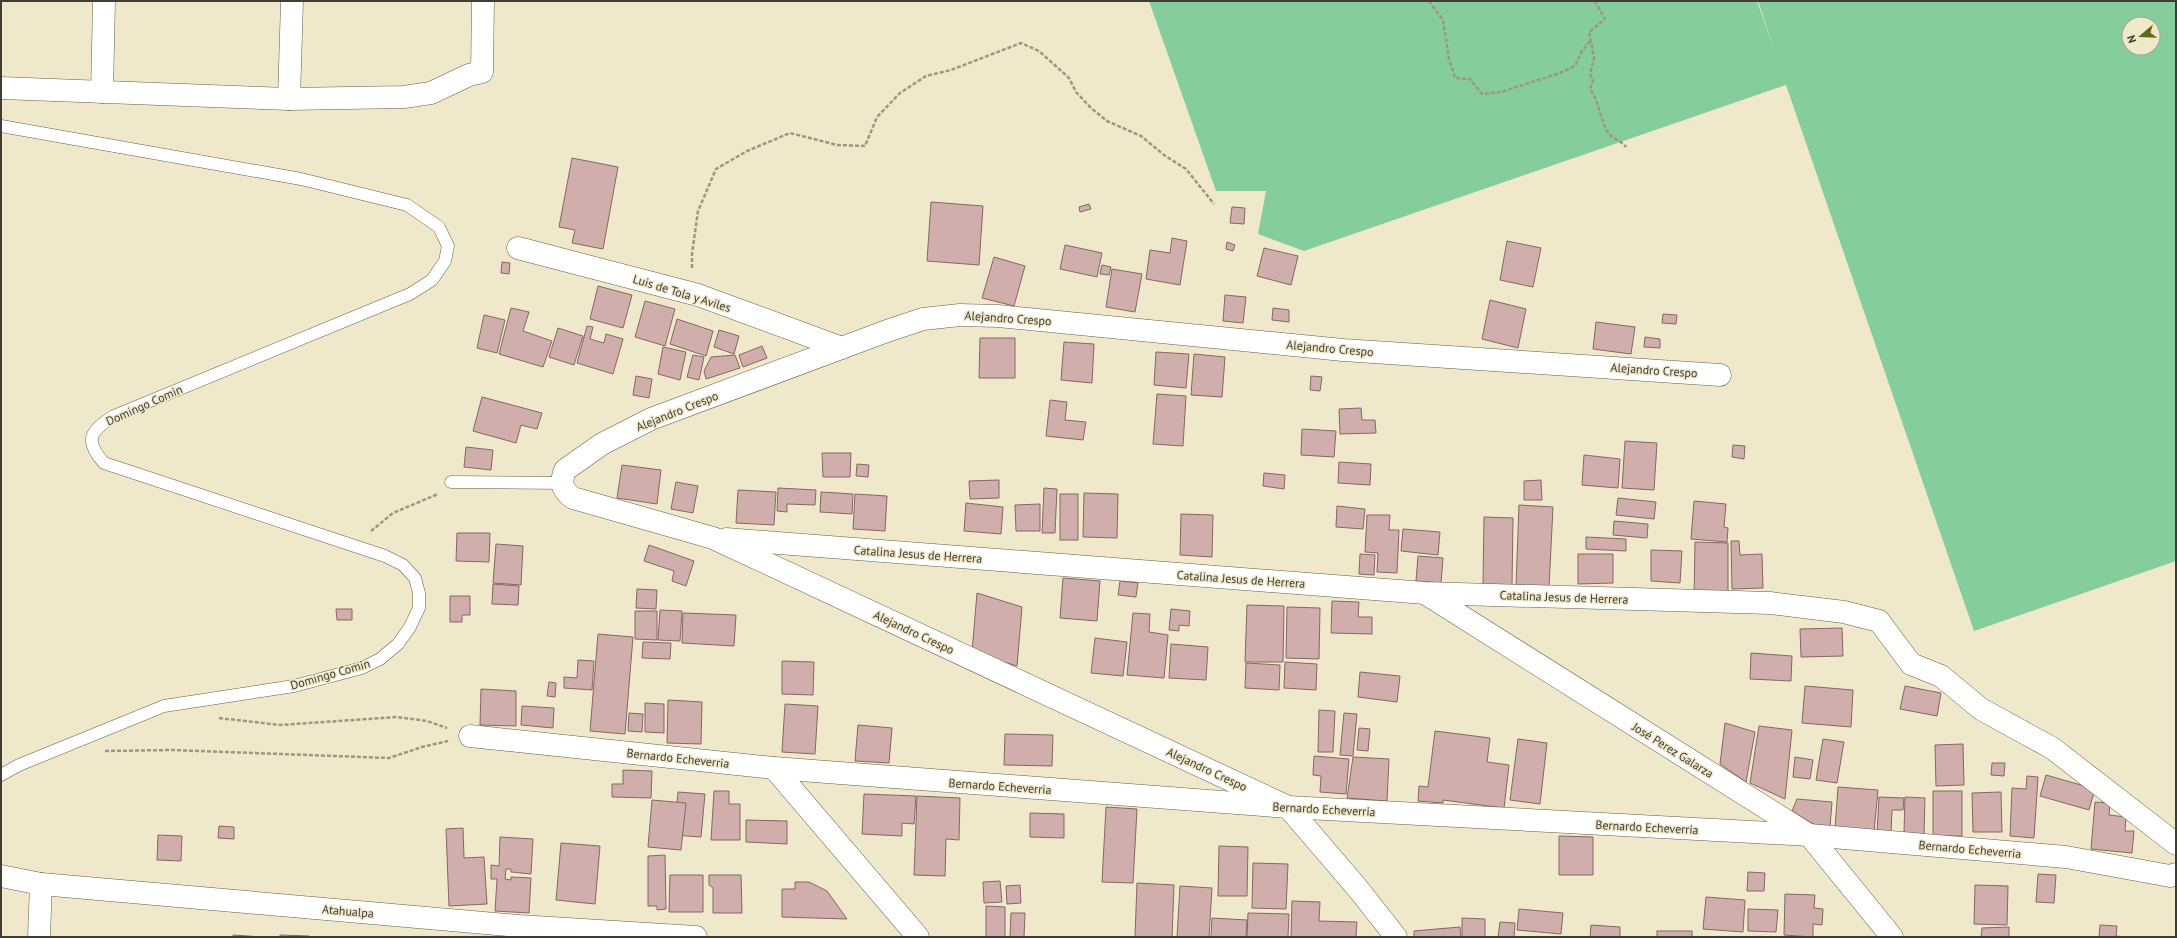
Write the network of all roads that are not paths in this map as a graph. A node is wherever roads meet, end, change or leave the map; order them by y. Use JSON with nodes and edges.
{"nodes":[{"id":1,"x":104,"y":1,"type":"edge"},
{"id":2,"x":292,"y":1,"type":"edge"},
{"id":3,"x":483,"y":1,"type":"edge"},
{"id":4,"x":1,"y":88,"type":"edge"},
{"id":5,"x":102,"y":92,"type":"junction"},
{"id":6,"x":290,"y":99,"type":"junction"},
{"id":7,"x":1,"y":126,"type":"edge"},
{"id":8,"x":518,"y":248,"type":"dead end"},
{"id":9,"x":842,"y":348,"type":"junction"},
{"id":10,"x":1720,"y":375,"type":"dead end"},
{"id":11,"x":451,"y":482,"type":"road end"},
{"id":12,"x":562,"y":483,"type":"junction"},
{"id":13,"x":713,"y":538,"type":"junction"},
{"id":14,"x":1425,"y":593,"type":"junction"},
{"id":15,"x":470,"y":736,"type":"road end"},
{"id":16,"x":774,"y":768,"type":"junction"},
{"id":17,"x":1,"y":775,"type":"edge"},
{"id":18,"x":1288,"y":807,"type":"junction"},
{"id":19,"x":1809,"y":835,"type":"junction"},
{"id":20,"x":2176,"y":844,"type":"edge"},
{"id":21,"x":2176,"y":874,"type":"edge"},
{"id":22,"x":1,"y":876,"type":"edge"},
{"id":23,"x":41,"y":884,"type":"junction"},
{"id":24,"x":518,"y":932,"type":"edge"},
{"id":25,"x":38,"y":937,"type":"edge"},
{"id":26,"x":696,"y":937,"type":"edge"},
{"id":27,"x":918,"y":937,"type":"edge"},
{"id":28,"x":1396,"y":937,"type":"edge"},
{"id":29,"x":1892,"y":937,"type":"edge"}],
"edges":[{"from":1,"to":5,"type":"street"},
{"from":2,"to":6,"type":"street"},
{"from":3,"to":6,"type":"street"},
{"from":4,"to":5,"type":"street"},
{"from":5,"to":6,"type":"street"},
{"from":7,"to":17,"type":"lane","name":"Domingo Comin"},
{"from":8,"to":9,"type":"street","name":"Luis de Tola y Aviles"},
{"from":9,"to":10,"type":"street","name":"Alejandro Crespo"},
{"from":9,"to":12,"type":"street","name":"Alejandro Crespo"},
{"from":11,"to":12,"type":"lane"},
{"from":12,"to":13,"type":"street","name":"Alejandro Crespo"},
{"from":13,"to":14,"type":"street","name":"Catalina Jesus de Herrera"},
{"from":13,"to":18,"type":"street","name":"Alejandro Crespo"},
{"from":14,"to":19,"type":"street","name":"José Perez Galarza"},
{"from":14,"to":20,"type":"street","name":"Catalina Jesus de Herrera"},
{"from":15,"to":16,"type":"street","name":"Bernardo Echeverria"},
{"from":16,"to":18,"type":"street","name":"Bernardo Echeverria"},
{"from":16,"to":27,"type":"street"},
{"from":18,"to":19,"type":"street","name":"Bernardo Echeverria"},
{"from":18,"to":28,"type":"street","name":"Alejandro Crespo"},
{"from":19,"to":21,"type":"street","name":"Bernardo Echeverria"},
{"from":19,"to":29,"type":"street","name":"José Perez Galarza"},
{"from":22,"to":23,"type":"street","name":"Atahualpa"},
{"from":23,"to":24,"type":"street","name":"Atahualpa"},
{"from":23,"to":25,"type":"street"},
{"from":24,"to":26,"type":"street","name":"Atahualpa"}]}
